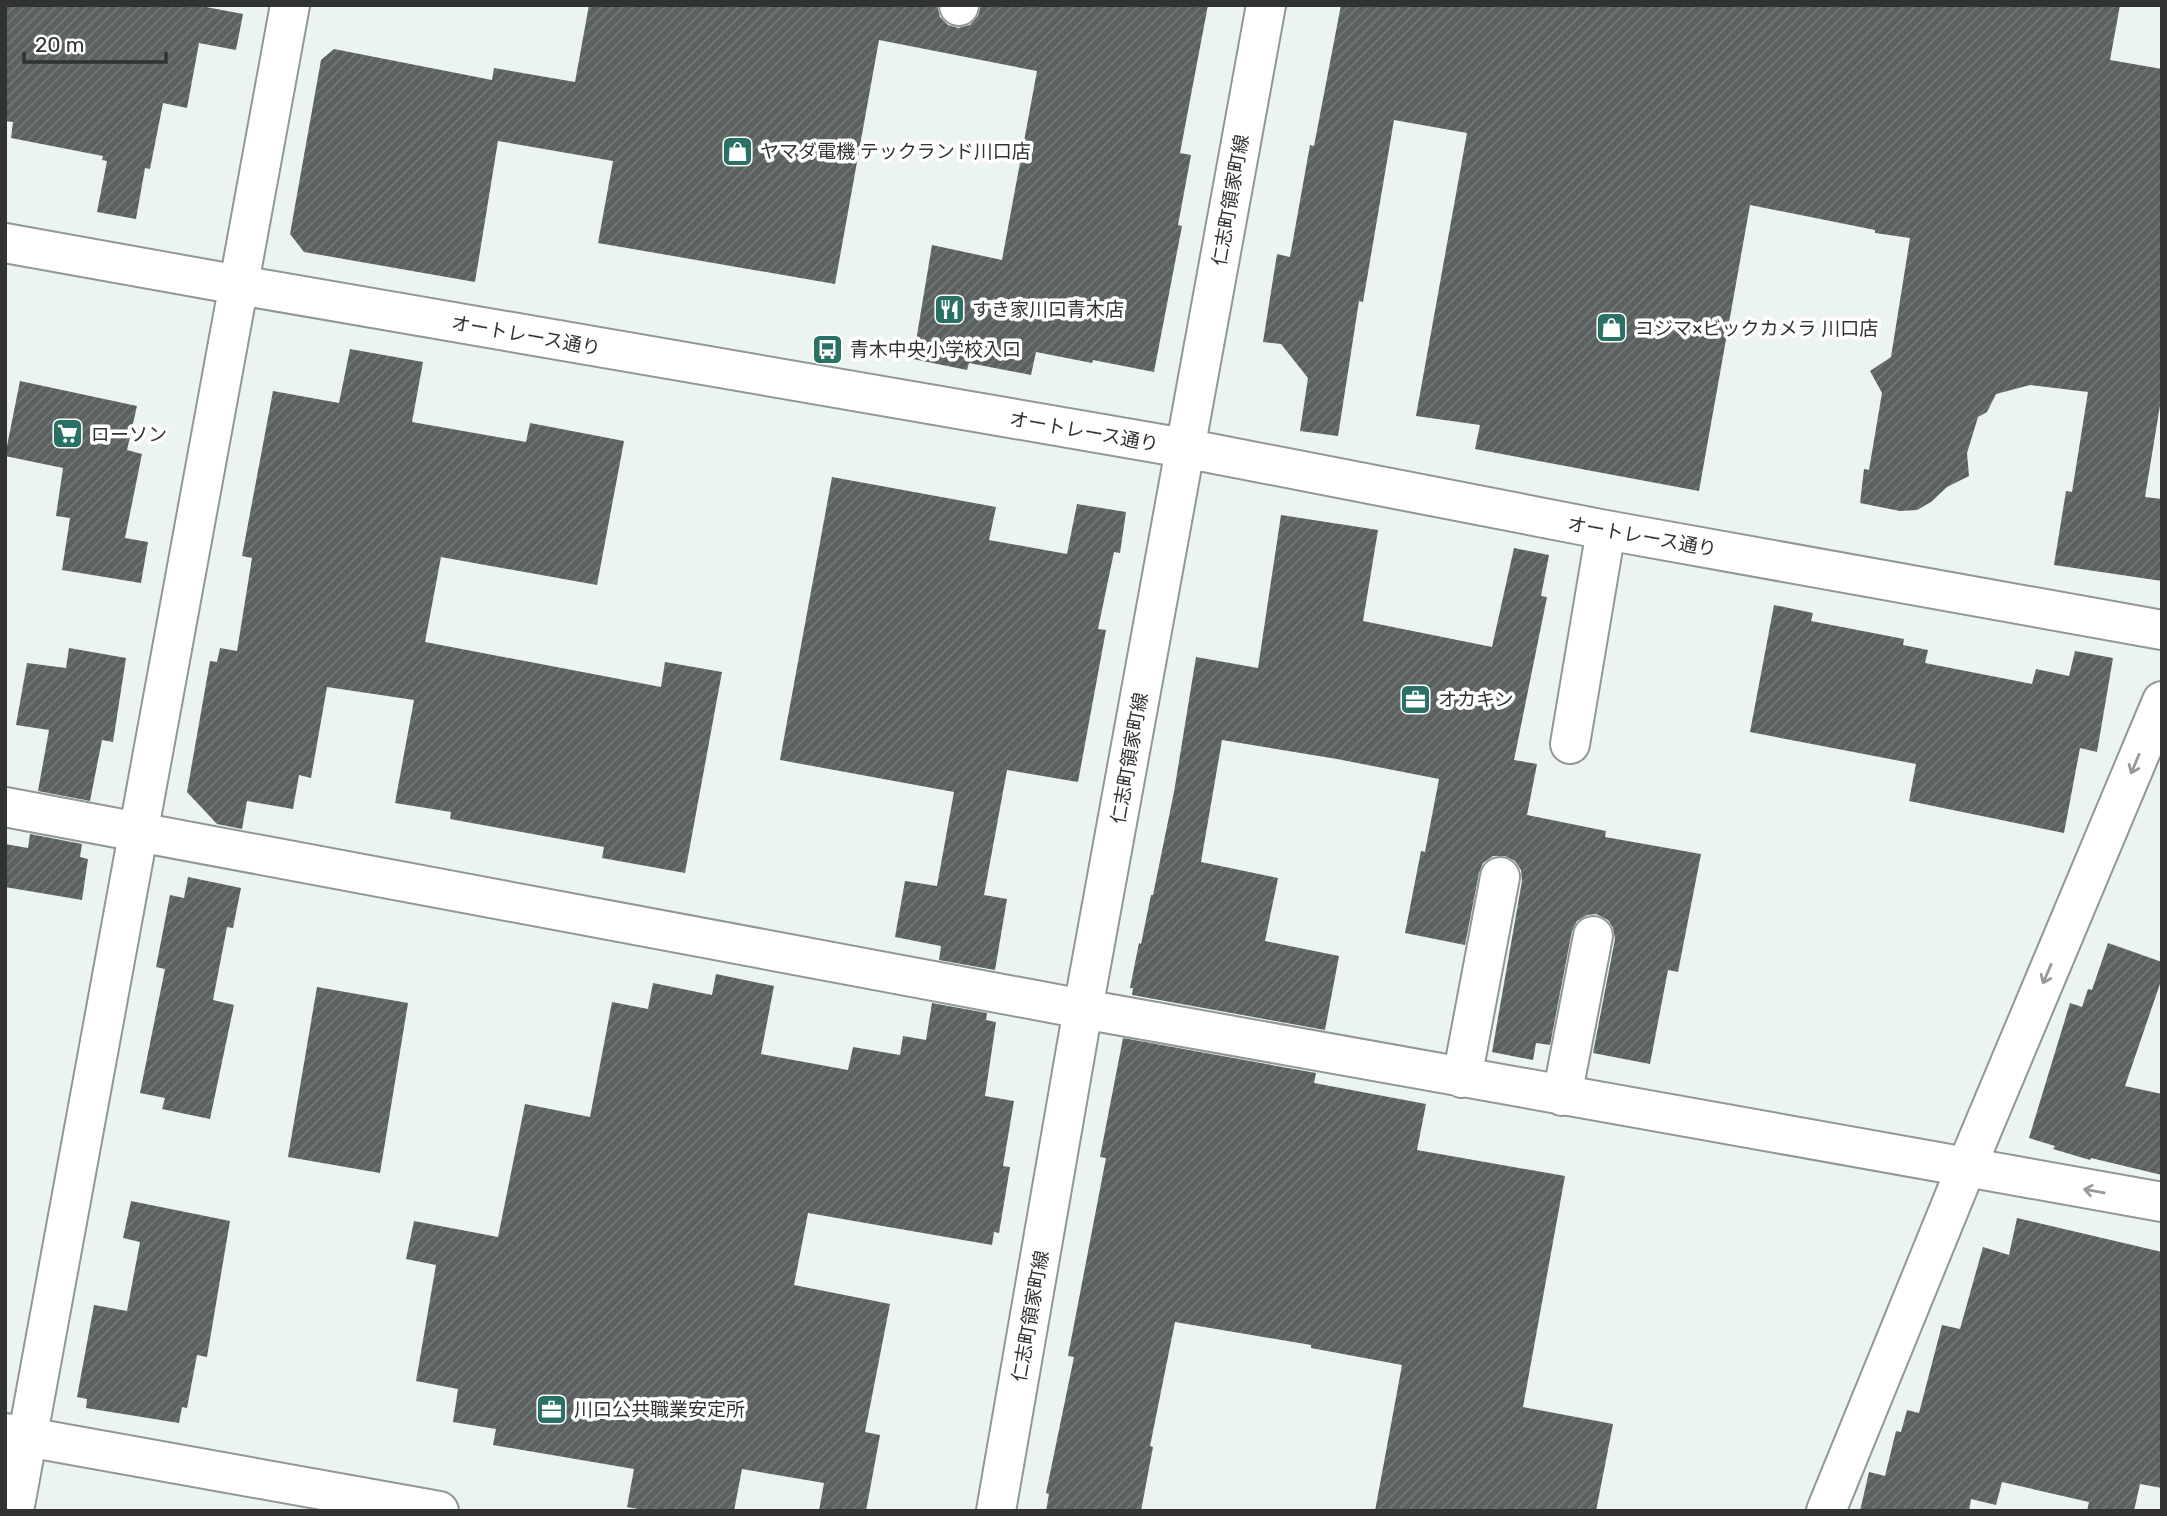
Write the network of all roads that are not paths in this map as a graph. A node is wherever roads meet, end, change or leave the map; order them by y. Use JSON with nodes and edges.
{"nodes":[{"id":1,"x":290,"y":5,"type":"edge"},
{"id":2,"x":1266,"y":5,"type":"edge"},
{"id":3,"x":5,"y":243,"type":"edge"},
{"id":4,"x":239,"y":285,"type":"junction"},
{"id":5,"x":1184,"y":449,"type":"junction"},
{"id":6,"x":1606,"y":530,"type":"junction"},
{"id":7,"x":2162,"y":630,"type":"edge"},
{"id":8,"x":2162,"y":701,"type":"edge"},
{"id":9,"x":1570,"y":744,"type":"dead end"},
{"id":10,"x":5,"y":807,"type":"edge"},
{"id":11,"x":138,"y":831,"type":"junction"},
{"id":12,"x":1500,"y":877,"type":"dead end"},
{"id":13,"x":1593,"y":936,"type":"dead end"},
{"id":14,"x":1083,"y":1009,"type":"junction"},
{"id":15,"x":1462,"y":1078,"type":"junction"},
{"id":16,"x":1562,"y":1096,"type":"junction"},
{"id":17,"x":1966,"y":1168,"type":"junction"},
{"id":18,"x":2162,"y":1202,"type":"edge"},
{"id":19,"x":16,"y":1435,"type":"edge"},
{"id":20,"x":14,"y":1511,"type":"edge"},
{"id":21,"x":439,"y":1511,"type":"edge"},
{"id":22,"x":996,"y":1511,"type":"edge"},
{"id":23,"x":1826,"y":1511,"type":"edge"}],
"edges":[{"from":1,"to":4,"type":"street"},
{"from":2,"to":5,"type":"street","name":"仁志町領家町線"},
{"from":3,"to":4,"type":"street","name":"オートレース通り"},
{"from":4,"to":5,"type":"street","name":"オートレース通り"},
{"from":4,"to":11,"type":"street"},
{"from":5,"to":6,"type":"street","name":"オートレース通り"},
{"from":5,"to":14,"type":"street","name":"仁志町領家町線"},
{"from":6,"to":7,"type":"street","name":"オートレース通り"},
{"from":6,"to":9,"type":"street"},
{"from":8,"to":17,"type":"street","one_way":true},
{"from":10,"to":11,"type":"street"},
{"from":11,"to":14,"type":"street"},
{"from":11,"to":19,"type":"street"},
{"from":12,"to":15,"type":"street"},
{"from":13,"to":16,"type":"street"},
{"from":14,"to":15,"type":"street"},
{"from":14,"to":22,"type":"street","name":"仁志町領家町線"},
{"from":15,"to":16,"type":"street"},
{"from":16,"to":17,"type":"street"},
{"from":18,"to":17,"type":"street","one_way":true},
{"from":17,"to":23,"type":"street"},
{"from":19,"to":20,"type":"street"},
{"from":19,"to":21,"type":"street"}]}
